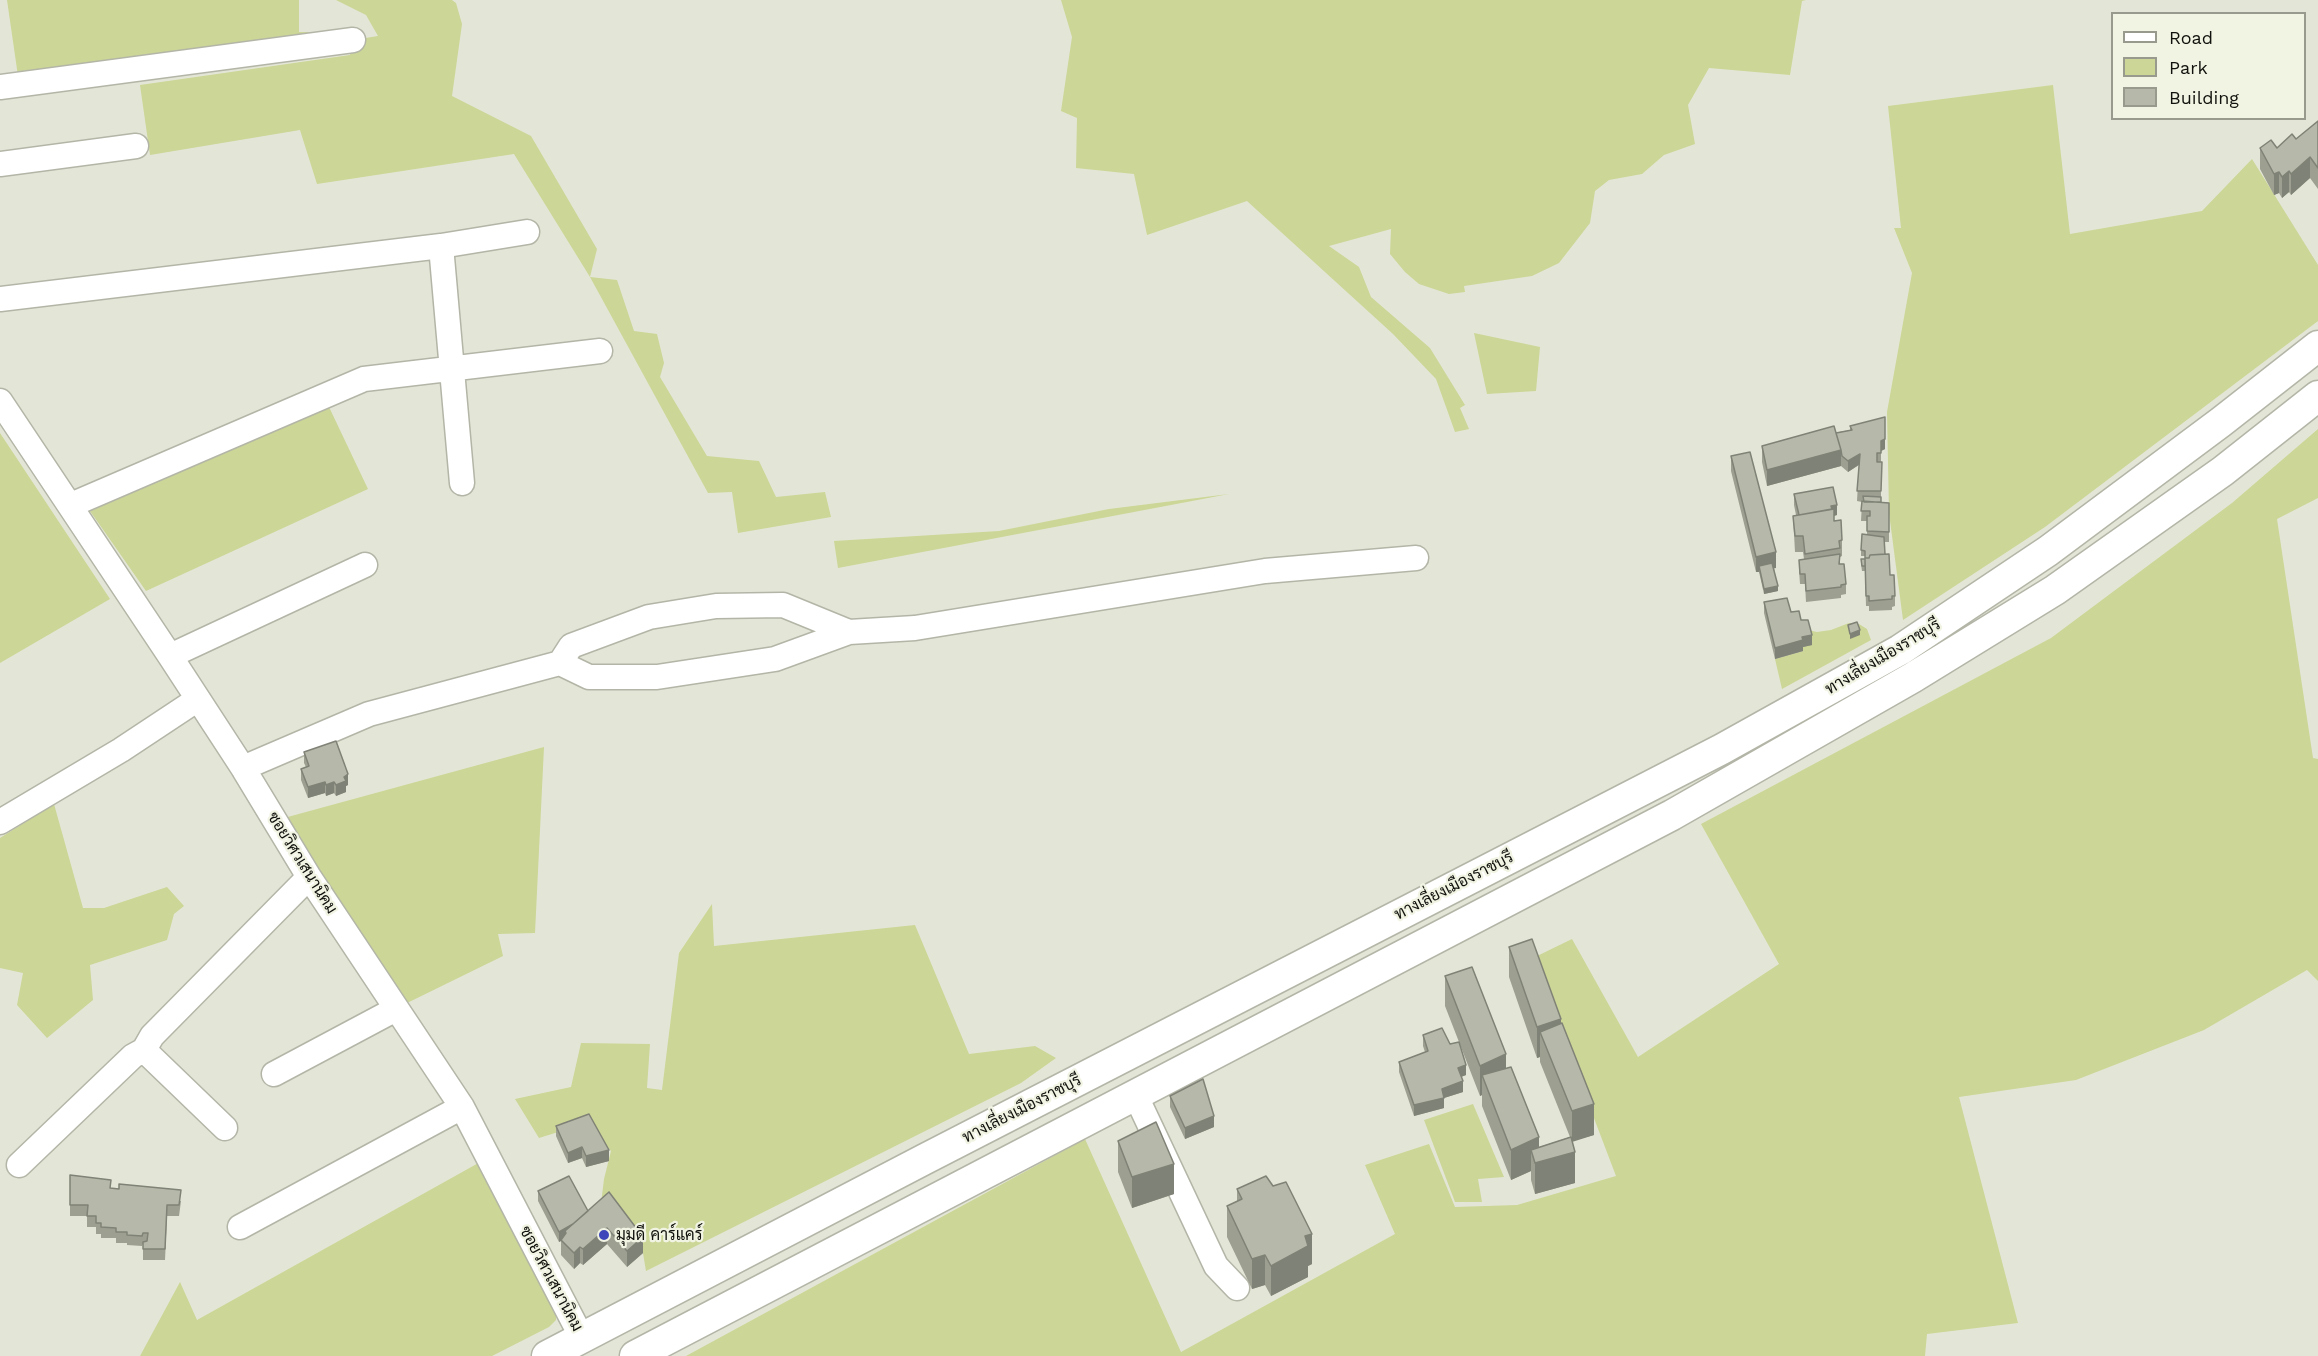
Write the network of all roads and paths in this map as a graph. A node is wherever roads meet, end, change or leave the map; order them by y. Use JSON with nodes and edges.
{"nodes":[{"id":1,"x":353,"y":40,"type":"dead end"},
{"id":2,"x":0,"y":87,"type":"edge"},
{"id":3,"x":136,"y":146,"type":"dead end"},
{"id":4,"x":0,"y":164,"type":"edge"},
{"id":5,"x":527,"y":231,"type":"dead end"},
{"id":6,"x":441,"y":246,"type":"junction"},
{"id":7,"x":0,"y":299,"type":"edge"},
{"id":8,"x":2318,"y":346,"type":"edge"},
{"id":9,"x":600,"y":351,"type":"dead end"},
{"id":10,"x":452,"y":367,"type":"junction"},
{"id":11,"x":2318,"y":396,"type":"edge"},
{"id":12,"x":0,"y":400,"type":"edge"},
{"id":13,"x":462,"y":483,"type":"dead end"},
{"id":14,"x":70,"y":505,"type":"junction"},
{"id":15,"x":1416,"y":558,"type":"dead end"},
{"id":16,"x":365,"y":565,"type":"dead end"},
{"id":17,"x":849,"y":632,"type":"junction"},
{"id":18,"x":170,"y":656,"type":"junction"},
{"id":19,"x":560,"y":663,"type":"junction"},
{"id":20,"x":198,"y":699,"type":"junction"},
{"id":21,"x":1722,"y":749,"type":"junction"},
{"id":22,"x":243,"y":768,"type":"junction"},
{"id":23,"x":1738,"y":777,"type":"junction"},
{"id":24,"x":0,"y":822,"type":"edge"},
{"id":25,"x":309,"y":877,"type":"junction"},
{"id":26,"x":396,"y":1009,"type":"junction"},
{"id":27,"x":144,"y":1050,"type":"junction"},
{"id":28,"x":274,"y":1074,"type":"dead end"},
{"id":29,"x":1135,"y":1094,"type":"junction"},
{"id":30,"x":462,"y":1107,"type":"junction"},
{"id":31,"x":225,"y":1128,"type":"dead end"},
{"id":32,"x":20,"y":1165,"type":"dead end"},
{"id":33,"x":240,"y":1227,"type":"dead end"},
{"id":34,"x":1237,"y":1288,"type":"dead end"},
{"id":35,"x":582,"y":1338,"type":"junction"},
{"id":36,"x":547,"y":1356,"type":"edge"},
{"id":37,"x":635,"y":1356,"type":"edge"}],
"edges":[{"from":1,"to":2,"type":"street"},
{"from":3,"to":4,"type":"street"},
{"from":5,"to":6,"type":"street"},
{"from":6,"to":7,"type":"street"},
{"from":6,"to":10,"type":"street"},
{"from":8,"to":21,"type":"main road","name":"ทางเลี่ยงเมืองราชบุรี"},
{"from":9,"to":10,"type":"street"},
{"from":10,"to":13,"type":"street"},
{"from":10,"to":14,"type":"street"},
{"from":11,"to":23,"type":"main road","name":"ทางเลี่ยงเมืองราชบุรี"},
{"from":12,"to":14,"type":"street","name":"ซอยวิศวเสนานิคม"},
{"from":14,"to":18,"type":"street","name":"ซอยวิศวเสนานิคม"},
{"from":15,"to":17,"type":"street"},
{"from":16,"to":18,"type":"street"},
{"from":17,"to":19,"type":"street"},
{"from":17,"to":19,"type":"street"},
{"from":18,"to":20,"type":"street","name":"ซอยวิศวเสนานิคม"},
{"from":19,"to":22,"type":"street"},
{"from":20,"to":22,"type":"street","name":"ซอยวิศวเสนานิคม"},
{"from":20,"to":24,"type":"street"},
{"from":21,"to":23,"type":"main road"},
{"from":21,"to":35,"type":"main road","name":"ทางเลี่ยงเมืองราชบุรี"},
{"from":22,"to":25,"type":"street","name":"ซอยวิศวเสนานิคม"},
{"from":23,"to":29,"type":"main road","name":"ทางเลี่ยงเมืองราชบุรี"},
{"from":25,"to":26,"type":"street","name":"ซอยวิศวเสนานิคม"},
{"from":25,"to":27,"type":"street"},
{"from":26,"to":28,"type":"street"},
{"from":26,"to":30,"type":"street","name":"ซอยวิศวเสนานิคม"},
{"from":27,"to":31,"type":"street"},
{"from":27,"to":32,"type":"street"},
{"from":29,"to":34,"type":"street"},
{"from":29,"to":37,"type":"main road","name":"ทางเลี่ยงเมืองราชบุรี"},
{"from":30,"to":33,"type":"street"},
{"from":30,"to":35,"type":"street","name":"ซอยวิศวเสนานิคม"},
{"from":35,"to":36,"type":"main road","name":"ทางเลี่ยงเมืองราชบุรี"}]}
